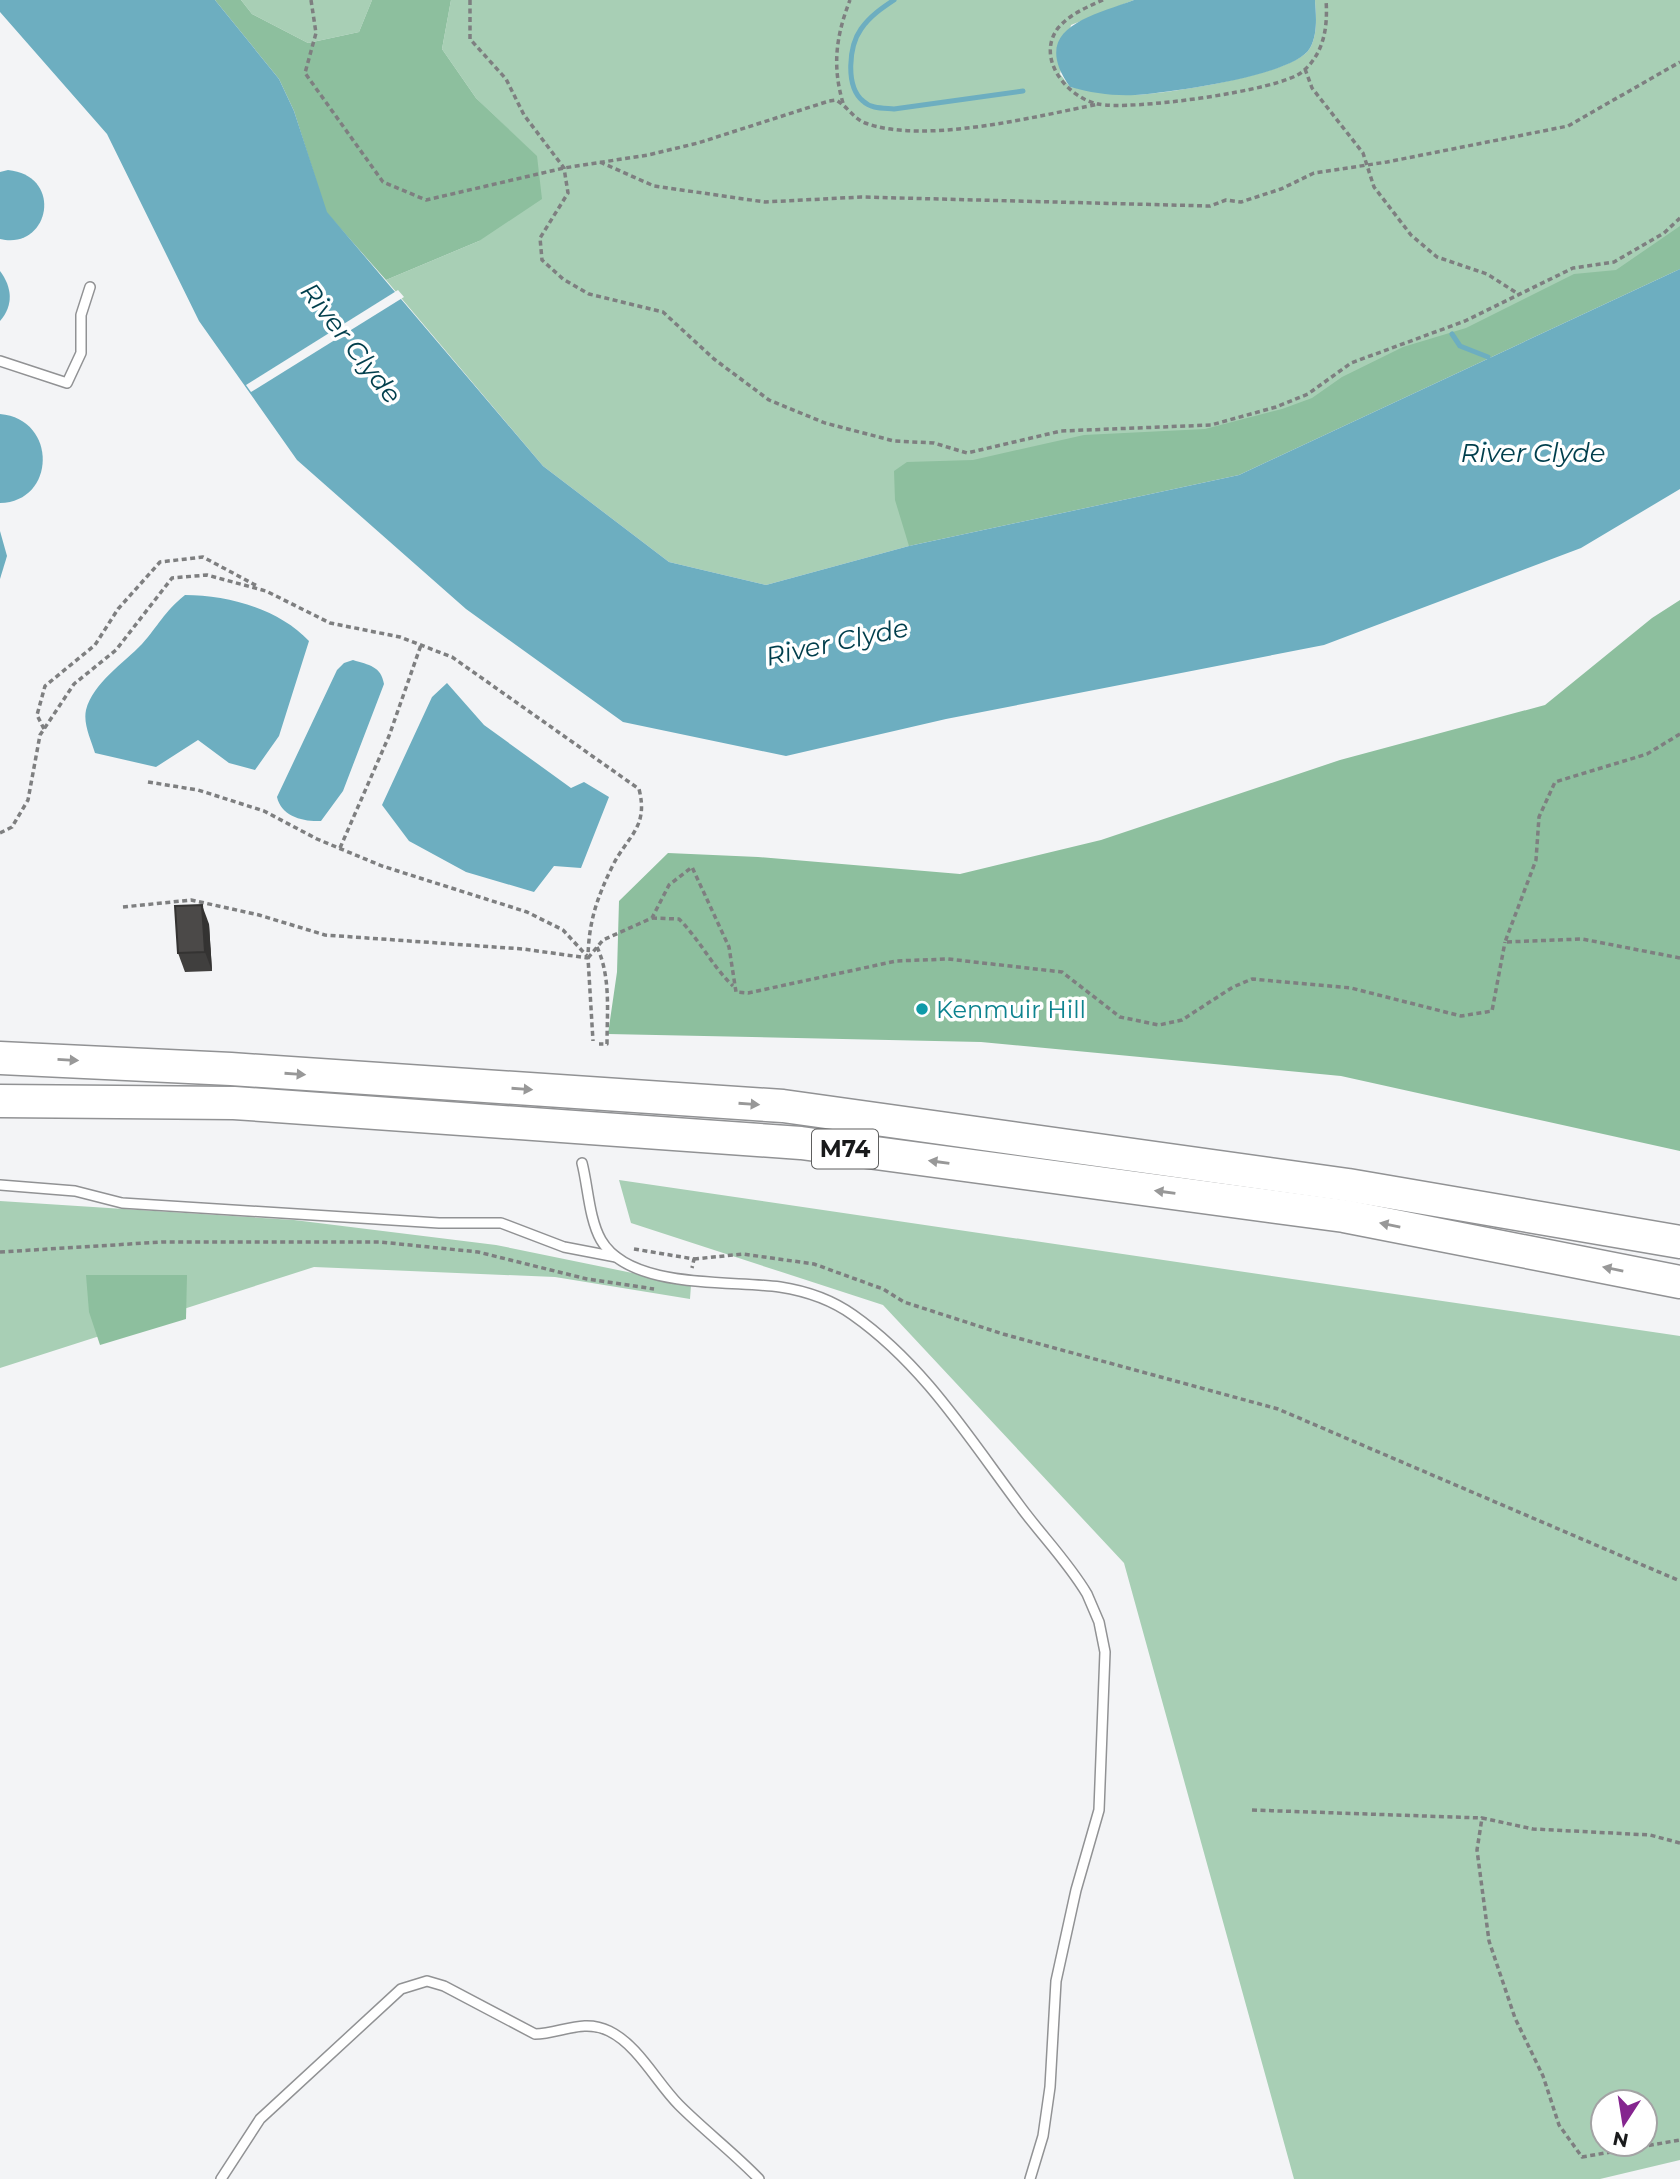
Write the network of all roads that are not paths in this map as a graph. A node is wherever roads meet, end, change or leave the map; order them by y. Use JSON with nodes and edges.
{"nodes":[{"id":1,"x":90,"y":287,"type":"dead end"},
{"id":2,"x":0,"y":361,"type":"edge"},
{"id":3,"x":0,"y":1058,"type":"edge"},
{"id":4,"x":0,"y":1101,"type":"edge"},
{"id":5,"x":582,"y":1163,"type":"dead end"},
{"id":6,"x":0,"y":1185,"type":"edge"},
{"id":7,"x":1680,"y":1242,"type":"edge"},
{"id":8,"x":616,"y":1257,"type":"junction"},
{"id":9,"x":1680,"y":1282,"type":"edge"},
{"id":10,"x":221,"y":2179,"type":"edge"},
{"id":11,"x":759,"y":2179,"type":"edge"},
{"id":12,"x":1030,"y":2179,"type":"edge"}],
"edges":[{"from":1,"to":2,"type":"lane"},
{"from":3,"to":7,"type":"highway","number":"M74","one_way":true},
{"from":9,"to":4,"type":"highway","number":"M74","one_way":true},
{"from":5,"to":8,"type":"lane"},
{"from":6,"to":8,"type":"lane"},
{"from":8,"to":12,"type":"lane"},
{"from":10,"to":11,"type":"lane"}]}
